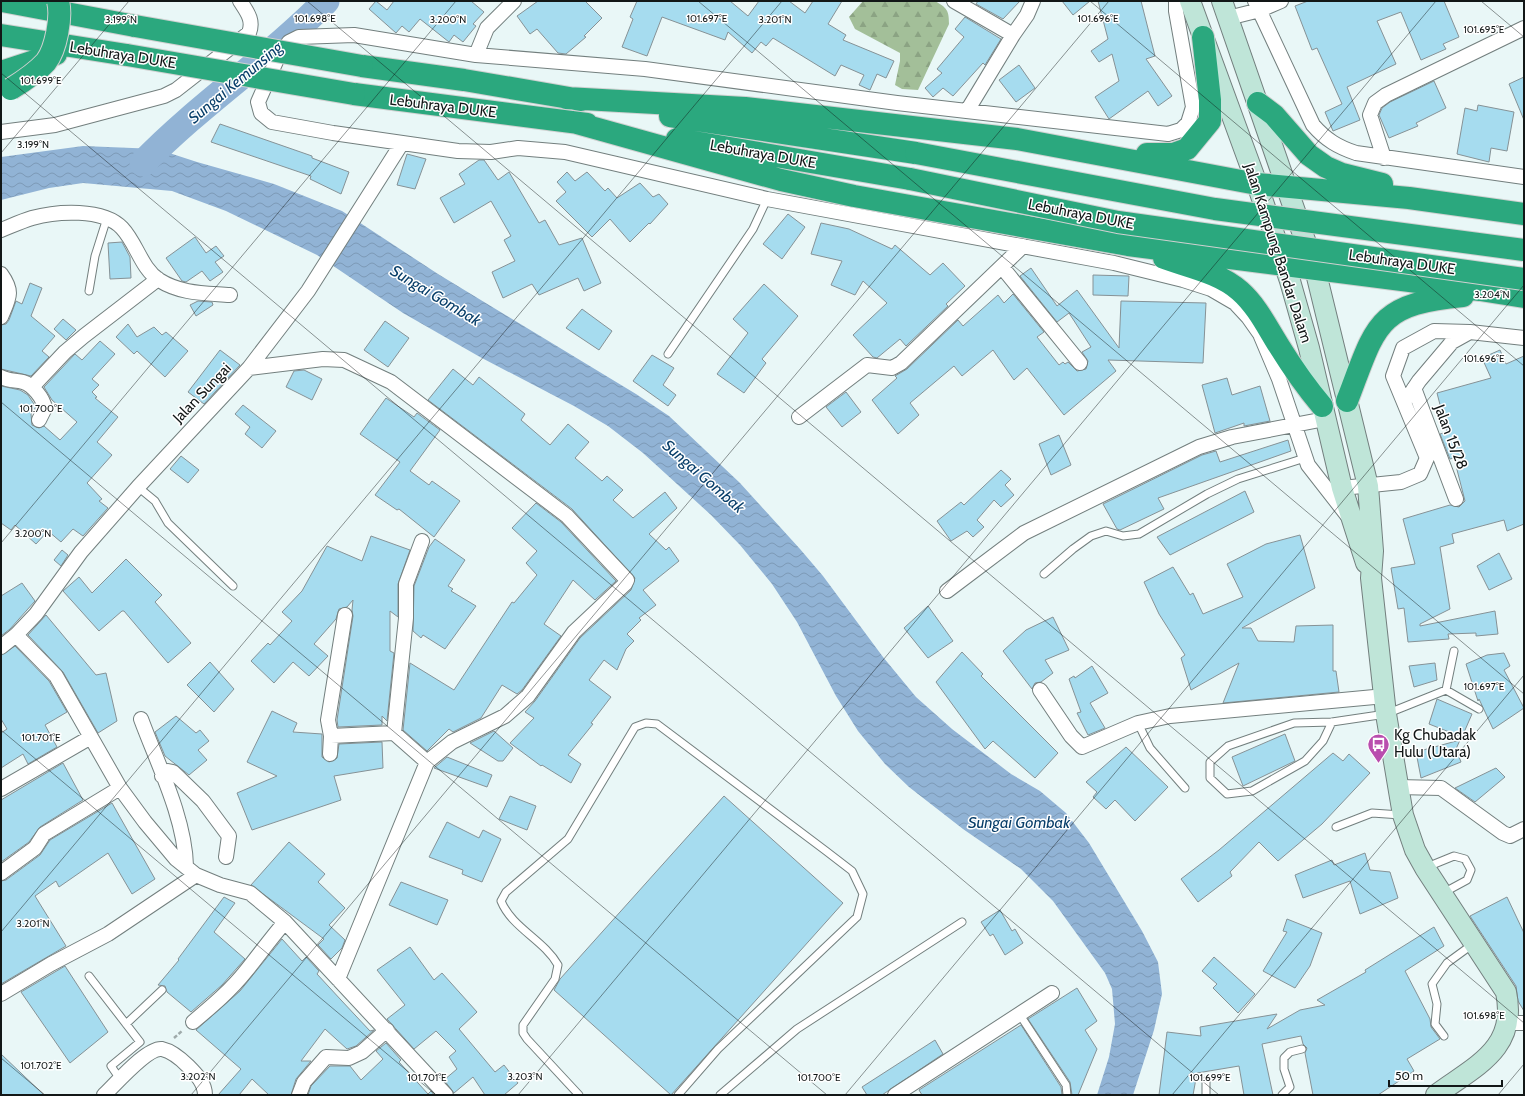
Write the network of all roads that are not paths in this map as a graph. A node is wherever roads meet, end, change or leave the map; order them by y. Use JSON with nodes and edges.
{"nodes":[{"id":1,"x":2,"y":1,"type":"edge"},
{"id":2,"x":240,"y":1,"type":"edge"},
{"id":3,"x":514,"y":1,"type":"edge"},
{"id":4,"x":954,"y":1,"type":"edge"},
{"id":5,"x":1033,"y":1,"type":"edge"},
{"id":6,"x":1176,"y":1,"type":"edge"},
{"id":7,"x":1190,"y":1,"type":"edge"},
{"id":8,"x":1281,"y":1,"type":"edge"},
{"id":9,"x":1257,"y":6,"type":"edge"},
{"id":10,"x":67,"y":8,"type":"edge"},
{"id":11,"x":1225,"y":10,"type":"edge"},
{"id":12,"x":1524,"y":28,"type":"edge"},
{"id":13,"x":1,"y":35,"type":"edge"},
{"id":14,"x":1013,"y":35,"type":"junction"},
{"id":15,"x":1203,"y":37,"type":"junction"},
{"id":16,"x":73,"y":47,"type":"junction"},
{"id":17,"x":476,"y":55,"type":"junction"},
{"id":18,"x":1,"y":72,"type":"edge"},
{"id":19,"x":1,"y":92,"type":"edge"},
{"id":20,"x":566,"y":98,"type":"junction"},
{"id":21,"x":1258,"y":103,"type":"junction"},
{"id":22,"x":967,"y":111,"type":"junction"},
{"id":23,"x":574,"y":122,"type":"junction"},
{"id":24,"x":1,"y":132,"type":"edge"},
{"id":25,"x":402,"y":142,"type":"junction"},
{"id":26,"x":1116,"y":157,"type":"junction"},
{"id":27,"x":1384,"y":158,"type":"junction"},
{"id":28,"x":1521,"y":174,"type":"edge"},
{"id":29,"x":1257,"y":184,"type":"junction"},
{"id":30,"x":1287,"y":186,"type":"junction"},
{"id":31,"x":767,"y":199,"type":"junction"},
{"id":32,"x":1524,"y":211,"type":"edge"},
{"id":33,"x":1524,"y":214,"type":"edge"},
{"id":34,"x":107,"y":218,"type":"junction"},
{"id":35,"x":1,"y":230,"type":"edge"},
{"id":36,"x":1128,"y":245,"type":"junction"},
{"id":37,"x":1023,"y":246,"type":"junction"},
{"id":38,"x":1524,"y":250,"type":"edge"},
{"id":39,"x":1285,"y":264,"type":"junction"},
{"id":40,"x":1002,"y":268,"type":"junction"},
{"id":41,"x":1315,"y":269,"type":"junction"},
{"id":42,"x":1,"y":274,"type":"edge"},
{"id":43,"x":158,"y":279,"type":"junction"},
{"id":44,"x":1524,"y":279,"type":"edge"},
{"id":45,"x":89,"y":291,"type":"dead end"},
{"id":46,"x":1502,"y":294,"type":"junction"},
{"id":47,"x":230,"y":295,"type":"dead end"},
{"id":48,"x":1524,"y":297,"type":"edge"},
{"id":49,"x":1,"y":317,"type":"edge"},
{"id":50,"x":1470,"y":332,"type":"junction"},
{"id":51,"x":1524,"y":338,"type":"edge"},
{"id":52,"x":668,"y":354,"type":"dead end"},
{"id":53,"x":1080,"y":363,"type":"dead end"},
{"id":54,"x":249,"y":368,"type":"junction"},
{"id":55,"x":1,"y":378,"type":"edge"},
{"id":56,"x":32,"y":387,"type":"junction"},
{"id":57,"x":1414,"y":388,"type":"junction"},
{"id":58,"x":1347,"y":401,"type":"junction"},
{"id":59,"x":1404,"y":402,"type":"junction"},
{"id":60,"x":1323,"y":412,"type":"junction"},
{"id":61,"x":799,"y":417,"type":"dead end"},
{"id":62,"x":39,"y":420,"type":"dead end"},
{"id":63,"x":1294,"y":424,"type":"junction"},
{"id":64,"x":1305,"y":458,"type":"junction"},
{"id":65,"x":1368,"y":486,"type":"junction"},
{"id":66,"x":138,"y":487,"type":"junction"},
{"id":67,"x":1342,"y":488,"type":"junction"},
{"id":68,"x":1456,"y":499,"type":"dead end"},
{"id":69,"x":1353,"y":523,"type":"junction"},
{"id":70,"x":422,"y":541,"type":"dead end"},
{"id":71,"x":1044,"y":574,"type":"dead end"},
{"id":72,"x":1371,"y":578,"type":"junction"},
{"id":73,"x":234,"y":586,"type":"dead end"},
{"id":74,"x":947,"y":591,"type":"dead end"},
{"id":75,"x":345,"y":615,"type":"dead end"},
{"id":76,"x":16,"y":635,"type":"junction"},
{"id":77,"x":1,"y":647,"type":"edge"},
{"id":78,"x":1454,"y":652,"type":"dead end"},
{"id":79,"x":1040,"y":690,"type":"dead end"},
{"id":80,"x":1446,"y":690,"type":"junction"},
{"id":81,"x":1385,"y":705,"type":"junction"},
{"id":82,"x":1479,"y":710,"type":"dead end"},
{"id":83,"x":141,"y":719,"type":"dead end"},
{"id":84,"x":1332,"y":722,"type":"junction"},
{"id":85,"x":1138,"y":723,"type":"junction"},
{"id":86,"x":394,"y":733,"type":"junction"},
{"id":87,"x":331,"y":736,"type":"junction"},
{"id":88,"x":91,"y":737,"type":"junction"},
{"id":89,"x":330,"y":754,"type":"dead end"},
{"id":90,"x":427,"y":762,"type":"junction"},
{"id":91,"x":162,"y":776,"type":"junction"},
{"id":92,"x":1398,"y":787,"type":"junction"},
{"id":93,"x":120,"y":788,"type":"junction"},
{"id":94,"x":1185,"y":788,"type":"dead end"},
{"id":95,"x":1,"y":790,"type":"edge"},
{"id":96,"x":1403,"y":815,"type":"junction"},
{"id":97,"x":1336,"y":827,"type":"dead end"},
{"id":98,"x":1524,"y":829,"type":"edge"},
{"id":99,"x":226,"y":857,"type":"dead end"},
{"id":100,"x":1425,"y":868,"type":"junction"},
{"id":101,"x":191,"y":871,"type":"junction"},
{"id":102,"x":1,"y":873,"type":"edge"},
{"id":103,"x":1442,"y":894,"type":"junction"},
{"id":104,"x":285,"y":922,"type":"junction"},
{"id":105,"x":962,"y":922,"type":"dead end"},
{"id":106,"x":1475,"y":942,"type":"junction"},
{"id":107,"x":89,"y":976,"type":"dead end"},
{"id":108,"x":338,"y":979,"type":"junction"},
{"id":109,"x":162,"y":990,"type":"dead end"},
{"id":110,"x":1052,"y":993,"type":"dead end"},
{"id":111,"x":1,"y":994,"type":"edge"},
{"id":112,"x":1020,"y":1015,"type":"junction"},
{"id":113,"x":193,"y":1022,"type":"road end"},
{"id":114,"x":1516,"y":1023,"type":"edge"},
{"id":115,"x":126,"y":1024,"type":"junction"},
{"id":116,"x":387,"y":1030,"type":"junction"},
{"id":117,"x":1444,"y":1036,"type":"dead end"},
{"id":118,"x":1302,"y":1049,"type":"dead end"},
{"id":119,"x":120,"y":1079,"type":"junction"},
{"id":120,"x":1206,"y":1080,"type":"dead end"},
{"id":121,"x":903,"y":1093,"type":"edge"},
{"id":122,"x":104,"y":1095,"type":"edge"},
{"id":123,"x":205,"y":1095,"type":"edge"},
{"id":124,"x":299,"y":1095,"type":"edge"},
{"id":125,"x":446,"y":1095,"type":"edge"},
{"id":126,"x":579,"y":1095,"type":"edge"},
{"id":127,"x":678,"y":1095,"type":"edge"},
{"id":128,"x":720,"y":1095,"type":"edge"},
{"id":129,"x":1067,"y":1095,"type":"edge"},
{"id":130,"x":1206,"y":1095,"type":"edge"},
{"id":131,"x":1282,"y":1095,"type":"edge"},
{"id":132,"x":1436,"y":1095,"type":"edge"}],
"edges":[{"from":1,"to":10,"type":"highway","name":"Lebuhraya DUKE"},
{"from":2,"to":24,"type":"street"},
{"from":3,"to":17,"type":"street"},
{"from":4,"to":14,"type":"street"},
{"from":5,"to":14,"type":"street"},
{"from":6,"to":22,"type":"street"},
{"from":7,"to":15,"type":"street","name":"Jalan Kampung Bandar Dalam"},
{"from":8,"to":9,"type":"street"},
{"from":9,"to":11,"type":"street"},
{"from":9,"to":27,"type":"street"},
{"from":10,"to":19,"type":"highway","bridge":true},
{"from":10,"to":20,"type":"highway","name":"Lebuhraya DUKE","bridge":true},
{"from":11,"to":21,"type":"street","name":"Jalan Kampung Bandar Dalam"},
{"from":12,"to":27,"type":"street"},
{"from":13,"to":16,"type":"highway","name":"Lebuhraya DUKE"},
{"from":14,"to":22,"type":"street"},
{"from":15,"to":26,"type":"highway"},
{"from":15,"to":29,"type":"street","name":"Jalan Kampung Bandar Dalam"},
{"from":16,"to":18,"type":"highway"},
{"from":16,"to":23,"type":"highway","name":"Lebuhraya DUKE","bridge":true},
{"from":17,"to":22,"type":"street"},
{"from":17,"to":25,"type":"street"},
{"from":20,"to":26,"type":"highway"},
{"from":20,"to":38,"type":"highway","name":"Lebuhraya DUKE","bridge":true},
{"from":21,"to":30,"type":"street","name":"Jalan Kampung Bandar Dalam"},
{"from":21,"to":32,"type":"highway"},
{"from":23,"to":36,"type":"highway"},
{"from":23,"to":44,"type":"highway","name":"Lebuhraya DUKE","bridge":true},
{"from":25,"to":31,"type":"street"},
{"from":25,"to":54,"type":"street","name":"Jalan Sungai"},
{"from":26,"to":29,"type":"highway"},
{"from":27,"to":28,"type":"street"},
{"from":29,"to":30,"type":"highway"},
{"from":29,"to":39,"type":"street","name":"Jalan Kampung Bandar Dalam"},
{"from":30,"to":33,"type":"highway"},
{"from":30,"to":41,"type":"street","name":"Jalan Kampung Bandar Dalam"},
{"from":31,"to":37,"type":"street"},
{"from":31,"to":52,"type":"lane"},
{"from":34,"to":35,"type":"street"},
{"from":34,"to":43,"type":"street"},
{"from":34,"to":45,"type":"lane"},
{"from":36,"to":39,"type":"highway"},
{"from":36,"to":60,"type":"highway"},
{"from":37,"to":40,"type":"street"},
{"from":37,"to":63,"type":"street"},
{"from":39,"to":41,"type":"highway"},
{"from":39,"to":60,"type":"street","name":"Jalan Kampung Bandar Dalam"},
{"from":40,"to":53,"type":"street"},
{"from":40,"to":61,"type":"street"},
{"from":41,"to":46,"type":"highway"},
{"from":41,"to":58,"type":"street","name":"Jalan Kampung Bandar Dalam"},
{"from":42,"to":49,"type":"street"},
{"from":43,"to":47,"type":"street"},
{"from":43,"to":56,"type":"street"},
{"from":46,"to":48,"type":"highway"},
{"from":46,"to":58,"type":"highway"},
{"from":50,"to":51,"type":"street"},
{"from":50,"to":57,"type":"street"},
{"from":50,"to":59,"type":"street"},
{"from":54,"to":66,"type":"street","name":"Jalan Sungai"},
{"from":54,"to":90,"type":"street"},
{"from":55,"to":56,"type":"street"},
{"from":56,"to":62,"type":"street"},
{"from":57,"to":59,"type":"street"},
{"from":57,"to":68,"type":"street","name":"Jalan 15/28"},
{"from":58,"to":65,"type":"street","name":"Jalan Kampung Bandar Dalam"},
{"from":59,"to":65,"type":"street"},
{"from":60,"to":63,"type":"street"},
{"from":60,"to":67,"type":"street","name":"Jalan Kampung Bandar Dalam"},
{"from":63,"to":64,"type":"street"},
{"from":63,"to":74,"type":"street"},
{"from":64,"to":69,"type":"street"},
{"from":64,"to":71,"type":"lane"},
{"from":65,"to":67,"type":"street"},
{"from":65,"to":72,"type":"street","name":"Jalan Kampung Bandar Dalam"},
{"from":66,"to":73,"type":"lane"},
{"from":66,"to":76,"type":"street","name":"Jalan Sungai"},
{"from":67,"to":69,"type":"street","name":"Jalan Kampung Bandar Dalam"},
{"from":69,"to":72,"type":"street","name":"Jalan Kampung Bandar Dalam"},
{"from":70,"to":86,"type":"street"},
{"from":72,"to":81,"type":"street","name":"Jalan Kampung Bandar Dalam"},
{"from":75,"to":87,"type":"street"},
{"from":76,"to":77,"type":"street","name":"Jalan Sungai"},
{"from":76,"to":88,"type":"street"},
{"from":78,"to":80,"type":"lane"},
{"from":79,"to":85,"type":"street"},
{"from":80,"to":81,"type":"lane"},
{"from":80,"to":82,"type":"lane"},
{"from":81,"to":84,"type":"lane"},
{"from":81,"to":85,"type":"street"},
{"from":81,"to":92,"type":"street","name":"Jalan Kampung Bandar Dalam"},
{"from":83,"to":91,"type":"street"},
{"from":84,"to":84,"type":"lane"},
{"from":85,"to":94,"type":"lane"},
{"from":86,"to":87,"type":"street"},
{"from":86,"to":90,"type":"street"},
{"from":87,"to":89,"type":"street"},
{"from":88,"to":93,"type":"street"},
{"from":88,"to":95,"type":"street"},
{"from":90,"to":108,"type":"street"},
{"from":91,"to":99,"type":"street"},
{"from":91,"to":101,"type":"street"},
{"from":92,"to":96,"type":"street","name":"Jalan Kampung Bandar Dalam"},
{"from":92,"to":98,"type":"street"},
{"from":93,"to":101,"type":"street"},
{"from":93,"to":102,"type":"street"},
{"from":96,"to":97,"type":"lane"},
{"from":96,"to":100,"type":"street","name":"Jalan Kampung Bandar Dalam"},
{"from":100,"to":103,"type":"street","name":"Jalan Kampung Bandar Dalam"},
{"from":100,"to":103,"type":"lane"},
{"from":101,"to":104,"type":"street"},
{"from":101,"to":111,"type":"street"},
{"from":103,"to":106,"type":"street","name":"Jalan Kampung Bandar Dalam"},
{"from":104,"to":108,"type":"street"},
{"from":104,"to":113,"type":"street"},
{"from":105,"to":128,"type":"lane"},
{"from":106,"to":114,"type":"street","name":"Jalan Kampung Bandar Dalam"},
{"from":106,"to":117,"type":"lane"},
{"from":107,"to":115,"type":"lane"},
{"from":108,"to":116,"type":"street"},
{"from":109,"to":115,"type":"lane"},
{"from":110,"to":112,"type":"street"},
{"from":112,"to":121,"type":"street"},
{"from":112,"to":129,"type":"lane"},
{"from":114,"to":132,"type":"street","name":"Jalan Kampung Bandar Dalam"},
{"from":115,"to":119,"type":"lane"},
{"from":116,"to":124,"type":"street"},
{"from":116,"to":125,"type":"street"},
{"from":118,"to":131,"type":"lane"},
{"from":119,"to":122,"type":"street"},
{"from":119,"to":123,"type":"street"},
{"from":120,"to":130,"type":"lane"},
{"from":126,"to":127,"type":"lane"}]}
